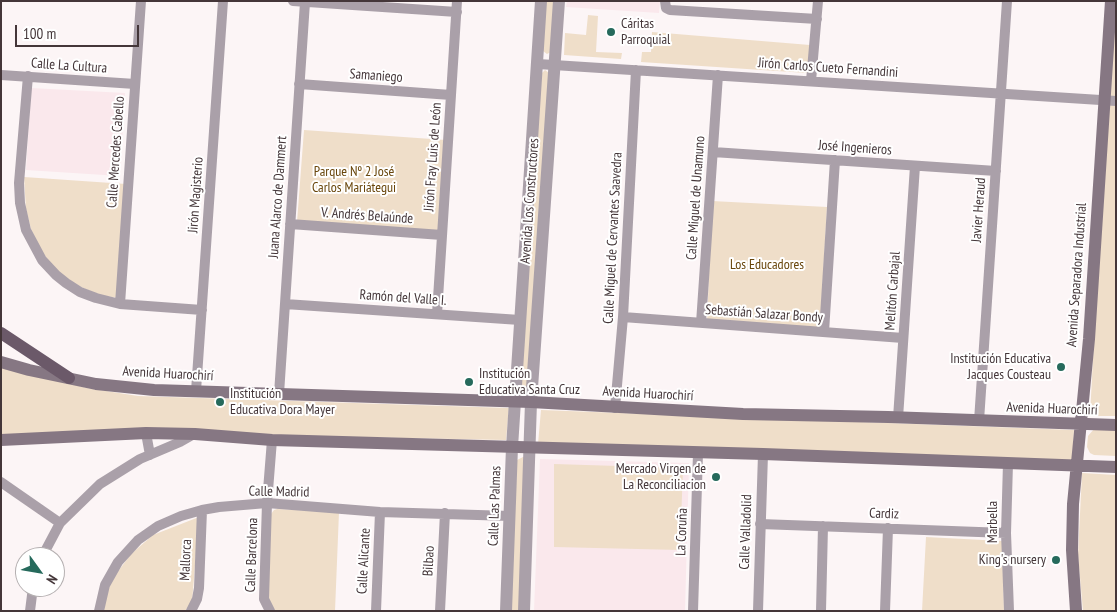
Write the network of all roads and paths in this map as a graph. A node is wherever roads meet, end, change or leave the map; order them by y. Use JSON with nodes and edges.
{"nodes":[{"id":1,"x":140,"y":1,"type":"edge"},
{"id":2,"x":223,"y":1,"type":"edge"},
{"id":3,"x":293,"y":1,"type":"edge"},
{"id":4,"x":457,"y":1,"type":"edge"},
{"id":5,"x":542,"y":1,"type":"edge"},
{"id":6,"x":559,"y":1,"type":"edge"},
{"id":7,"x":665,"y":1,"type":"edge"},
{"id":8,"x":818,"y":1,"type":"edge"},
{"id":9,"x":1007,"y":1,"type":"edge"},
{"id":10,"x":1111,"y":1,"type":"edge"},
{"id":11,"x":305,"y":2,"type":"edge"},
{"id":12,"x":457,"y":12,"type":"junction"},
{"id":13,"x":817,"y":19,"type":"junction"},
{"id":14,"x":538,"y":64,"type":"junction"},
{"id":15,"x":555,"y":65,"type":"junction"},
{"id":16,"x":636,"y":70,"type":"junction"},
{"id":17,"x":1,"y":75,"type":"edge"},
{"id":18,"x":718,"y":75,"type":"junction"},
{"id":19,"x":28,"y":76,"type":"junction"},
{"id":20,"x":811,"y":81,"type":"junction"},
{"id":21,"x":135,"y":84,"type":"junction"},
{"id":22,"x":299,"y":84,"type":"junction"},
{"id":23,"x":1001,"y":93,"type":"junction"},
{"id":24,"x":451,"y":96,"type":"junction"},
{"id":25,"x":1110,"y":100,"type":"edge"},
{"id":26,"x":713,"y":152,"type":"junction"},
{"id":27,"x":835,"y":160,"type":"junction"},
{"id":28,"x":915,"y":166,"type":"junction"},
{"id":29,"x":996,"y":172,"type":"junction"},
{"id":30,"x":290,"y":224,"type":"junction"},
{"id":31,"x":442,"y":235,"type":"junction"},
{"id":32,"x":120,"y":304,"type":"junction"},
{"id":33,"x":285,"y":304,"type":"junction"},
{"id":34,"x":202,"y":310,"type":"junction"},
{"id":35,"x":437,"y":314,"type":"junction"},
{"id":36,"x":623,"y":317,"type":"junction"},
{"id":37,"x":520,"y":320,"type":"junction"},
{"id":38,"x":700,"y":323,"type":"junction"},
{"id":39,"x":824,"y":332,"type":"junction"},
{"id":40,"x":1,"y":334,"type":"edge"},
{"id":41,"x":903,"y":338,"type":"junction"},
{"id":42,"x":1,"y":362,"type":"edge"},
{"id":43,"x":69,"y":378,"type":"junction"},
{"id":44,"x":196,"y":391,"type":"junction"},
{"id":45,"x":279,"y":394,"type":"junction"},
{"id":46,"x":516,"y":402,"type":"junction"},
{"id":47,"x":531,"y":402,"type":"junction"},
{"id":48,"x":615,"y":408,"type":"junction"},
{"id":49,"x":898,"y":418,"type":"junction"},
{"id":50,"x":979,"y":421,"type":"junction"},
{"id":51,"x":1081,"y":425,"type":"junction"},
{"id":52,"x":1116,"y":425,"type":"edge"},
{"id":53,"x":146,"y":433,"type":"junction"},
{"id":54,"x":194,"y":434,"type":"junction"},
{"id":55,"x":1,"y":440,"type":"edge"},
{"id":56,"x":272,"y":440,"type":"junction"},
{"id":57,"x":512,"y":448,"type":"junction"},
{"id":58,"x":529,"y":448,"type":"junction"},
{"id":59,"x":698,"y":453,"type":"junction"},
{"id":60,"x":762,"y":454,"type":"junction"},
{"id":61,"x":150,"y":455,"type":"junction"},
{"id":62,"x":1008,"y":464,"type":"junction"},
{"id":63,"x":1077,"y":466,"type":"junction"},
{"id":64,"x":1116,"y":468,"type":"edge"},
{"id":65,"x":1,"y":482,"type":"edge"},
{"id":66,"x":267,"y":503,"type":"junction"},
{"id":67,"x":202,"y":510,"type":"junction"},
{"id":68,"x":380,"y":512,"type":"junction"},
{"id":69,"x":445,"y":513,"type":"junction"},
{"id":70,"x":510,"y":516,"type":"junction"},
{"id":71,"x":60,"y":523,"type":"junction"},
{"id":72,"x":760,"y":524,"type":"junction"},
{"id":73,"x":823,"y":526,"type":"junction"},
{"id":74,"x":888,"y":528,"type":"junction"},
{"id":75,"x":1006,"y":533,"type":"junction"},
{"id":76,"x":47,"y":547,"type":"edge"},
{"id":77,"x":32,"y":597,"type":"edge"},
{"id":78,"x":264,"y":599,"type":"junction"},
{"id":79,"x":30,"y":611,"type":"edge"},
{"id":80,"x":99,"y":611,"type":"edge"},
{"id":81,"x":191,"y":611,"type":"edge"},
{"id":82,"x":260,"y":611,"type":"edge"},
{"id":83,"x":270,"y":611,"type":"edge"},
{"id":84,"x":376,"y":611,"type":"edge"},
{"id":85,"x":440,"y":611,"type":"edge"},
{"id":86,"x":506,"y":611,"type":"edge"},
{"id":87,"x":524,"y":611,"type":"edge"},
{"id":88,"x":693,"y":611,"type":"edge"},
{"id":89,"x":758,"y":611,"type":"edge"},
{"id":90,"x":821,"y":611,"type":"edge"},
{"id":91,"x":885,"y":611,"type":"edge"},
{"id":92,"x":1009,"y":611,"type":"edge"},
{"id":93,"x":1076,"y":611,"type":"edge"}],
"edges":[{"from":1,"to":21,"type":"street","name":"Calle Mercedes Cabello"},
{"from":2,"to":34,"type":"street","name":"Jirón Magisterio"},
{"from":3,"to":11,"type":"street"},
{"from":4,"to":12,"type":"street","name":"Jirón Fray Luis de León"},
{"from":5,"to":14,"type":"street","name":"Avenida Los Constructores"},
{"from":6,"to":15,"type":"street","name":"Avenida Los Constructores"},
{"from":7,"to":13,"type":"street"},
{"from":8,"to":13,"type":"street"},
{"from":9,"to":23,"type":"street","name":"Javier Heraud"},
{"from":10,"to":25,"type":"main road","name":"Avenida Separadora Industrial"},
{"from":11,"to":12,"type":"street"},
{"from":11,"to":22,"type":"street","name":"Juana Alarco de Dammert"},
{"from":12,"to":24,"type":"street","name":"Jirón Fray Luis de León"},
{"from":13,"to":20,"type":"street"},
{"from":14,"to":15,"type":"street","name":"Jirón Carlos Cueto Fernandini"},
{"from":14,"to":37,"type":"street","name":"Avenida Los Constructores"},
{"from":15,"to":16,"type":"street","name":"Jirón Carlos Cueto Fernandini"},
{"from":15,"to":47,"type":"street","name":"Avenida Los Constructores"},
{"from":16,"to":18,"type":"street","name":"Jirón Carlos Cueto Fernandini"},
{"from":16,"to":36,"type":"street","name":"Calle Miguel de Cervantes Saavedra"},
{"from":17,"to":19,"type":"street","name":"Calle La Cultura"},
{"from":18,"to":20,"type":"street","name":"Jirón Carlos Cueto Fernandini"},
{"from":18,"to":26,"type":"street","name":"Calle Miguel de Unamuno"},
{"from":19,"to":21,"type":"street","name":"Calle La Cultura"},
{"from":19,"to":32,"type":"street"},
{"from":20,"to":23,"type":"street","name":"Jirón Carlos Cueto Fernandini"},
{"from":21,"to":32,"type":"street","name":"Calle Mercedes Cabello"},
{"from":22,"to":24,"type":"street","name":"Samaniego"},
{"from":22,"to":30,"type":"street","name":"Juana Alarco de Dammert"},
{"from":23,"to":25,"type":"street","name":"Jirón Carlos Cueto Fernandini"},
{"from":23,"to":29,"type":"street","name":"Javier Heraud"},
{"from":24,"to":31,"type":"street","name":"Jirón Fray Luis de León"},
{"from":25,"to":51,"type":"main road","name":"Avenida Separadora Industrial"},
{"from":26,"to":27,"type":"street","name":"José Ingenieros"},
{"from":26,"to":38,"type":"street","name":"Calle Miguel de Unamuno"},
{"from":27,"to":28,"type":"street","name":"José Ingenieros"},
{"from":27,"to":39,"type":"street"},
{"from":28,"to":29,"type":"street","name":"José Ingenieros"},
{"from":28,"to":41,"type":"street","name":"Melitón Carbajal"},
{"from":29,"to":50,"type":"street","name":"Javier Heraud"},
{"from":30,"to":31,"type":"street","name":"V. Andrés Belaúnde"},
{"from":30,"to":33,"type":"street","name":"Juana Alarco de Dammert"},
{"from":31,"to":35,"type":"street","name":"Jirón Fray Luis de León"},
{"from":32,"to":34,"type":"street"},
{"from":33,"to":35,"type":"street","name":"Ramón del Valle I."},
{"from":33,"to":45,"type":"street","name":"Juana Alarco de Dammert"},
{"from":34,"to":44,"type":"street","name":"Jirón Magisterio"},
{"from":35,"to":37,"type":"street","name":"Ramón del Valle I."},
{"from":36,"to":38,"type":"street","name":"Sebastián Salazar Bondy"},
{"from":36,"to":48,"type":"street","name":"Calle Miguel de Cervantes Saavedra"},
{"from":37,"to":46,"type":"street","name":"Avenida Los Constructores"},
{"from":38,"to":39,"type":"street","name":"Sebastián Salazar Bondy"},
{"from":39,"to":41,"type":"street","name":"Sebastián Salazar Bondy"},
{"from":40,"to":43,"type":"main road"},
{"from":41,"to":49,"type":"street","name":"Melitón Carbajal"},
{"from":42,"to":43,"type":"main road","name":"Avenida Huarochirí"},
{"from":43,"to":44,"type":"main road","name":"Avenida Huarochirí"},
{"from":44,"to":45,"type":"main road","name":"Avenida Huarochirí"},
{"from":45,"to":46,"type":"main road","name":"Avenida Huarochirí"},
{"from":46,"to":47,"type":"main road","name":"Avenida Huarochirí"},
{"from":46,"to":57,"type":"street","name":"Calle Las Palmas"},
{"from":47,"to":48,"type":"main road","name":"Avenida Huarochirí"},
{"from":47,"to":58,"type":"street"},
{"from":48,"to":49,"type":"main road","name":"Avenida Huarochirí"},
{"from":49,"to":50,"type":"main road","name":"Avenida Huarochirí"},
{"from":50,"to":51,"type":"main road","name":"Avenida Huarochirí"},
{"from":51,"to":52,"type":"main road","name":"Avenida Huarochirí"},
{"from":51,"to":63,"type":"main road","name":"Avenida Separadora Industrial"},
{"from":53,"to":54,"type":"main road"},
{"from":53,"to":55,"type":"main road"},
{"from":53,"to":61,"type":"street"},
{"from":54,"to":56,"type":"main road"},
{"from":54,"to":61,"type":"street"},
{"from":56,"to":57,"type":"main road"},
{"from":56,"to":66,"type":"street","name":"Calle Barcelona"},
{"from":57,"to":58,"type":"main road"},
{"from":57,"to":70,"type":"street","name":"Calle Las Palmas"},
{"from":58,"to":59,"type":"main road"},
{"from":58,"to":87,"type":"street"},
{"from":59,"to":60,"type":"main road"},
{"from":59,"to":88,"type":"street","name":"La Coruña"},
{"from":60,"to":62,"type":"main road"},
{"from":60,"to":72,"type":"street","name":"Calle Valladolid"},
{"from":61,"to":71,"type":"street"},
{"from":62,"to":63,"type":"main road"},
{"from":62,"to":75,"type":"street","name":"Marbella"},
{"from":63,"to":64,"type":"main road"},
{"from":63,"to":93,"type":"main road","name":"Avenida Separadora Industrial"},
{"from":65,"to":71,"type":"street"},
{"from":66,"to":67,"type":"street","name":"Calle Madrid"},
{"from":66,"to":68,"type":"street","name":"Calle Madrid"},
{"from":66,"to":78,"type":"street","name":"Calle Barcelona"},
{"from":67,"to":80,"type":"street","name":"Calle Madrid"},
{"from":67,"to":81,"type":"street","name":"Mallorca"},
{"from":68,"to":69,"type":"street","name":"Calle Madrid"},
{"from":68,"to":84,"type":"street","name":"Calle Alicante"},
{"from":69,"to":70,"type":"street","name":"Calle Madrid"},
{"from":69,"to":85,"type":"street","name":"Bilbao"},
{"from":70,"to":86,"type":"street","name":"Calle Las Palmas"},
{"from":71,"to":76,"type":"street"},
{"from":72,"to":73,"type":"street","name":"Cardiz"},
{"from":72,"to":89,"type":"street","name":"Calle Valladolid"},
{"from":73,"to":74,"type":"street","name":"Cardiz"},
{"from":73,"to":90,"type":"street"},
{"from":74,"to":75,"type":"street","name":"Cardiz"},
{"from":74,"to":91,"type":"street"},
{"from":75,"to":92,"type":"street","name":"Marbella"},
{"from":77,"to":79,"type":"street"},
{"from":78,"to":82,"type":"street"},
{"from":78,"to":83,"type":"street","name":"Calle Barcelona"}]}
